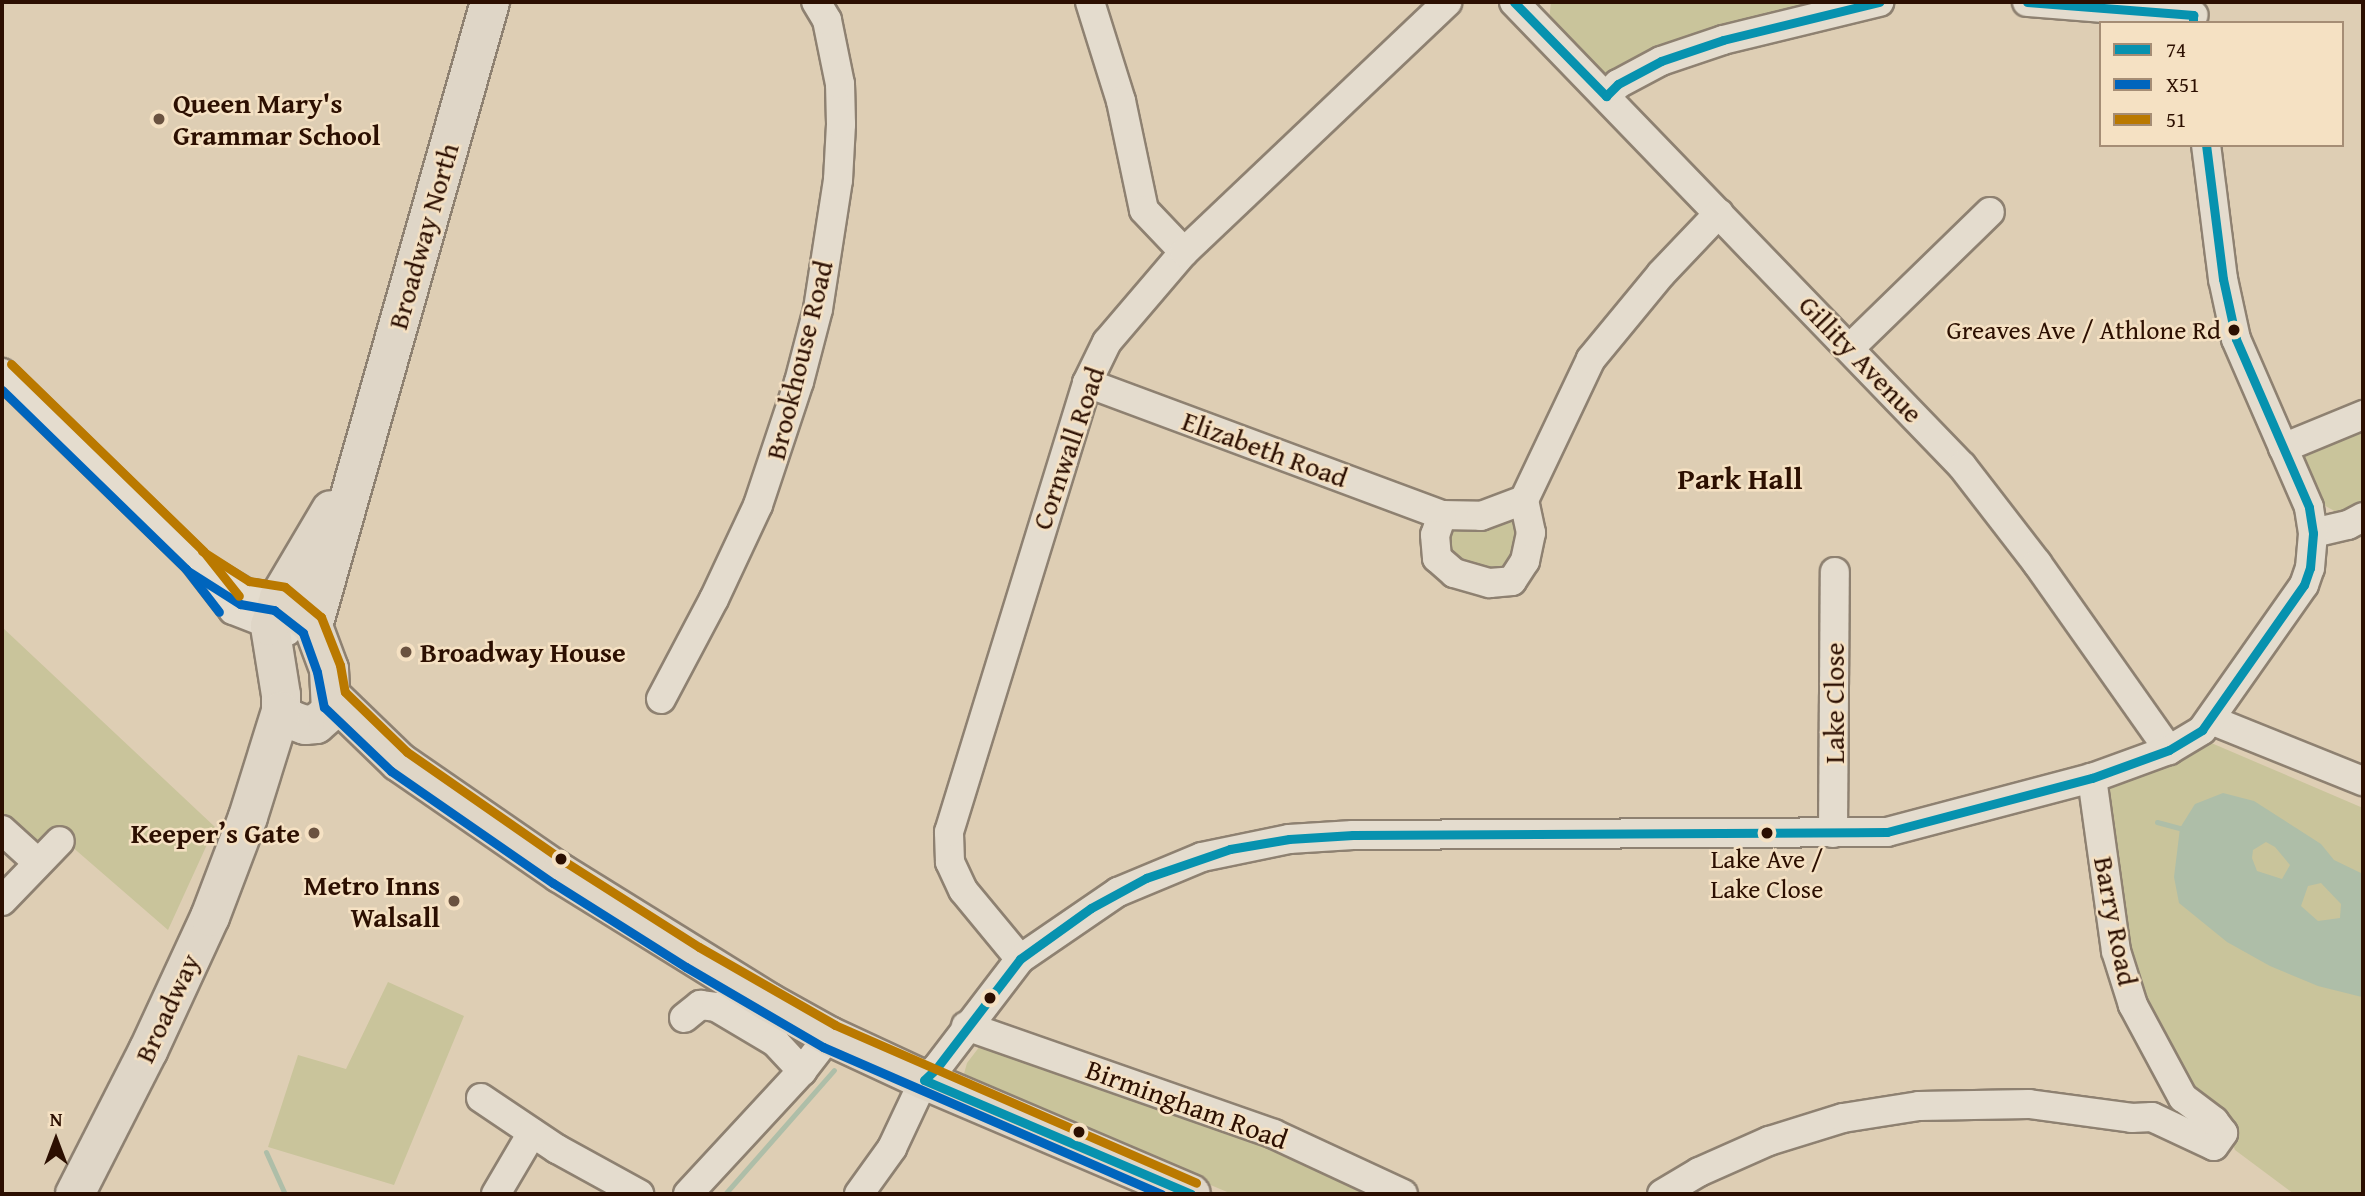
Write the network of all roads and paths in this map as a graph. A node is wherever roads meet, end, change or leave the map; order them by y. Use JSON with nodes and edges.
{"nodes":[{"id":1,"x":490,"y":2,"type":"edge"},
{"id":2,"x":816,"y":2,"type":"edge"},
{"id":3,"x":1090,"y":2,"type":"edge"},
{"id":4,"x":1447,"y":2,"type":"edge"},
{"id":5,"x":1879,"y":2,"type":"edge"},
{"id":6,"x":2027,"y":2,"type":"edge"},
{"id":7,"x":1531,"y":8,"type":"edge"},
{"id":8,"x":2193,"y":13,"type":"edge"},
{"id":9,"x":1606,"y":96,"type":"junction"},
{"id":10,"x":2206,"y":147,"type":"edge"},
{"id":11,"x":1991,"y":212,"type":"dead end"},
{"id":12,"x":1719,"y":213,"type":"junction"},
{"id":13,"x":1184,"y":252,"type":"junction"},
{"id":14,"x":1850,"y":348,"type":"junction"},
{"id":15,"x":2,"y":373,"type":"edge"},
{"id":16,"x":1087,"y":383,"type":"junction"},
{"id":17,"x":2363,"y":415,"type":"edge"},
{"id":18,"x":2283,"y":448,"type":"junction"},
{"id":19,"x":356,"y":469,"type":"junction"},
{"id":20,"x":1524,"y":500,"type":"junction"},
{"id":21,"x":1442,"y":515,"type":"junction"},
{"id":22,"x":2363,"y":517,"type":"edge"},
{"id":23,"x":2314,"y":533,"type":"junction"},
{"id":24,"x":1833,"y":571,"type":"dead end"},
{"id":25,"x":275,"y":612,"type":"junction"},
{"id":26,"x":313,"y":626,"type":"junction"},
{"id":27,"x":660,"y":699,"type":"dead end"},
{"id":28,"x":308,"y":707,"type":"junction"},
{"id":29,"x":2211,"y":720,"type":"junction"},
{"id":30,"x":2169,"y":750,"type":"junction"},
{"id":31,"x":2092,"y":778,"type":"junction"},
{"id":32,"x":2363,"y":781,"type":"edge"},
{"id":33,"x":2,"y":830,"type":"edge"},
{"id":34,"x":1833,"y":833,"type":"junction"},
{"id":35,"x":60,"y":841,"type":"dead end"},
{"id":36,"x":37,"y":862,"type":"junction"},
{"id":37,"x":2,"y":901,"type":"edge"},
{"id":38,"x":1020,"y":959,"type":"junction"},
{"id":39,"x":684,"y":1018,"type":"dead end"},
{"id":40,"x":966,"y":1026,"type":"junction"},
{"id":41,"x":829,"y":1036,"type":"junction"},
{"id":42,"x":802,"y":1071,"type":"junction"},
{"id":43,"x":2171,"y":1073,"type":"junction"},
{"id":44,"x":924,"y":1080,"type":"junction"},
{"id":45,"x":481,"y":1098,"type":"dead end"},
{"id":46,"x":2152,"y":1117,"type":"junction"},
{"id":47,"x":532,"y":1133,"type":"junction"},
{"id":48,"x":75,"y":1194,"type":"edge"},
{"id":49,"x":496,"y":1194,"type":"edge"},
{"id":50,"x":639,"y":1194,"type":"edge"},
{"id":51,"x":688,"y":1194,"type":"edge"},
{"id":52,"x":859,"y":1194,"type":"edge"},
{"id":53,"x":1191,"y":1194,"type":"edge"},
{"id":54,"x":1403,"y":1194,"type":"edge"},
{"id":55,"x":1661,"y":1194,"type":"edge"}],
"edges":[{"from":1,"to":19,"type":"highway","name":"Broadway North"},
{"from":2,"to":27,"type":"street","name":"Brookhouse Road"},
{"from":3,"to":13,"type":"street"},
{"from":4,"to":13,"type":"street","name":"Cornwall Road"},
{"from":5,"to":9,"type":"street"},
{"from":6,"to":8,"type":"street"},
{"from":7,"to":9,"type":"street","name":"Gillity Avenue"},
{"from":9,"to":12,"type":"street","name":"Gillity Avenue"},
{"from":10,"to":18,"type":"street"},
{"from":11,"to":14,"type":"street"},
{"from":12,"to":14,"type":"street","name":"Gillity Avenue"},
{"from":12,"to":20,"type":"street"},
{"from":13,"to":16,"type":"street","name":"Cornwall Road"},
{"from":14,"to":30,"type":"street","name":"Gillity Avenue"},
{"from":15,"to":25,"type":"street"},
{"from":16,"to":21,"type":"street","name":"Elizabeth Road"},
{"from":16,"to":38,"type":"street","name":"Cornwall Road"},
{"from":17,"to":18,"type":"street"},
{"from":18,"to":23,"type":"street"},
{"from":19,"to":25,"type":"highway","name":"Broadway North"},
{"from":19,"to":26,"type":"highway","name":"Broadway North"},
{"from":20,"to":21,"type":"street","name":"Elizabeth Road"},
{"from":20,"to":21,"type":"street"},
{"from":22,"to":23,"type":"street"},
{"from":23,"to":29,"type":"street"},
{"from":24,"to":34,"type":"street","name":"Lake Close"},
{"from":25,"to":26,"type":"highway"},
{"from":25,"to":28,"type":"highway"},
{"from":26,"to":28,"type":"highway"},
{"from":28,"to":41,"type":"highway"},
{"from":28,"to":48,"type":"highway","name":"Broadway"},
{"from":29,"to":30,"type":"street"},
{"from":29,"to":32,"type":"street"},
{"from":30,"to":31,"type":"street"},
{"from":31,"to":34,"type":"street"},
{"from":31,"to":43,"type":"street","name":"Barry Road"},
{"from":33,"to":36,"type":"street"},
{"from":34,"to":38,"type":"street"},
{"from":35,"to":36,"type":"street"},
{"from":36,"to":37,"type":"street"},
{"from":38,"to":40,"type":"street"},
{"from":39,"to":42,"type":"street"},
{"from":40,"to":44,"type":"street"},
{"from":40,"to":54,"type":"street","name":"Birmingham Road"},
{"from":41,"to":42,"type":"street"},
{"from":41,"to":44,"type":"highway"},
{"from":42,"to":51,"type":"street"},
{"from":43,"to":46,"type":"street"},
{"from":43,"to":46,"type":"street","name":"Barry Road"},
{"from":44,"to":52,"type":"street"},
{"from":44,"to":53,"type":"highway"},
{"from":45,"to":47,"type":"street"},
{"from":46,"to":55,"type":"street"},
{"from":47,"to":49,"type":"street"},
{"from":47,"to":50,"type":"street"}]}
